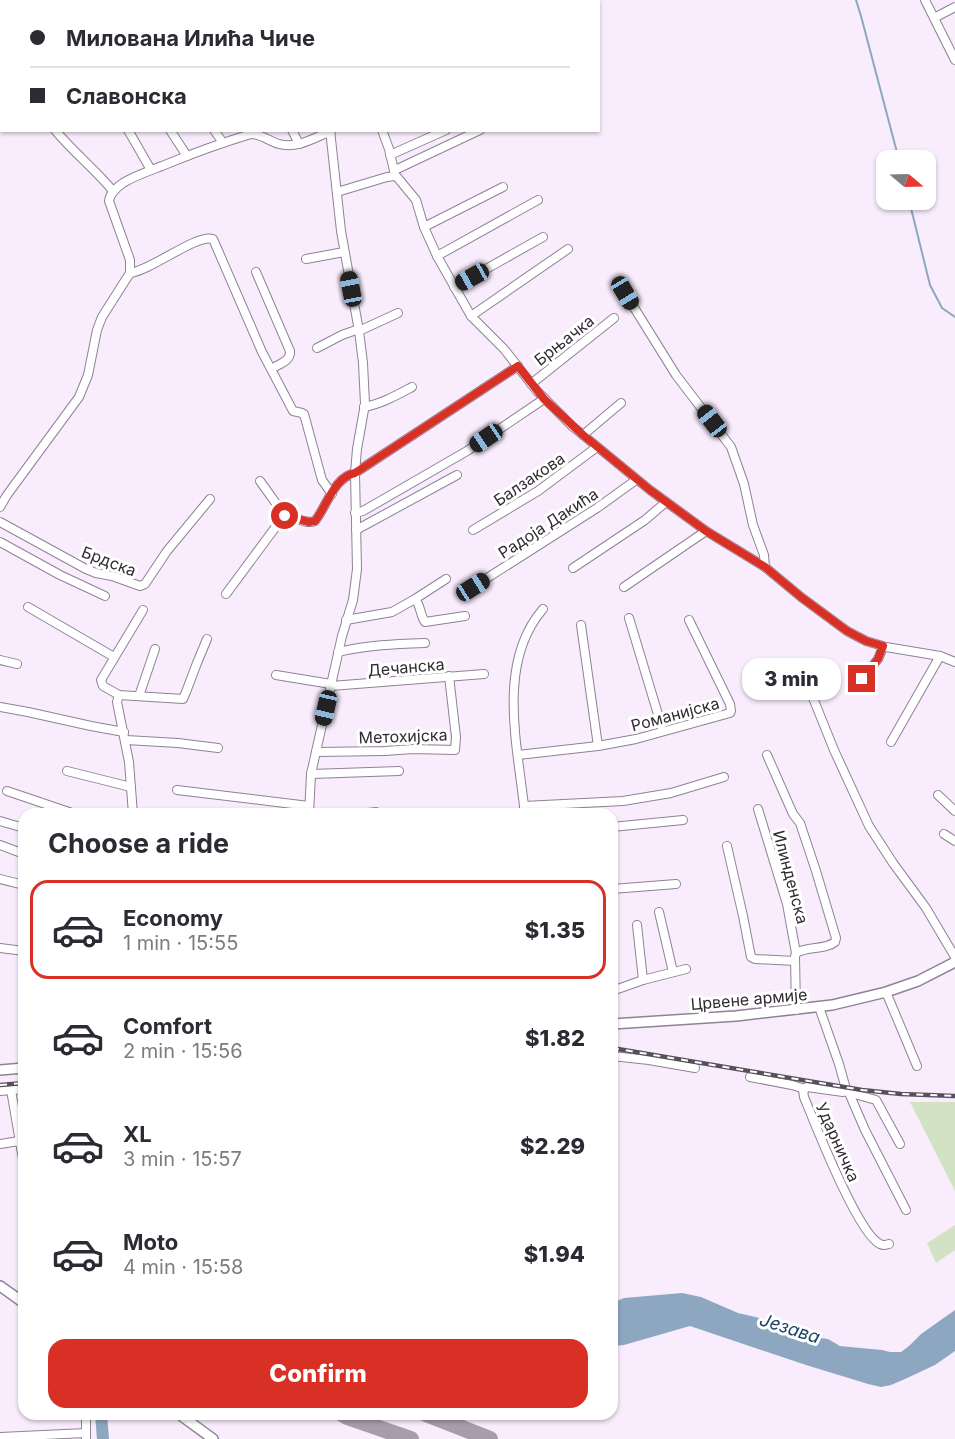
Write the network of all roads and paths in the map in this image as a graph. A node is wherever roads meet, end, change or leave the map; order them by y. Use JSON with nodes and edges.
{"nodes":[{"id":1,"x":925,"y":0,"type":"edge"},
{"id":2,"x":955,"y":7,"type":"edge"},
{"id":3,"x":934,"y":18,"type":"junction"},
{"id":4,"x":955,"y":60,"type":"edge"},
{"id":5,"x":57,"y":132,"type":"edge"},
{"id":6,"x":129,"y":132,"type":"edge"},
{"id":7,"x":171,"y":132,"type":"edge"},
{"id":8,"x":215,"y":132,"type":"edge"},
{"id":9,"x":255,"y":132,"type":"edge"},
{"id":10,"x":293,"y":132,"type":"edge"},
{"id":11,"x":329,"y":132,"type":"edge"},
{"id":12,"x":331,"y":132,"type":"edge"},
{"id":13,"x":383,"y":132,"type":"edge"},
{"id":14,"x":442,"y":132,"type":"edge"},
{"id":15,"x":476,"y":132,"type":"edge"},
{"id":16,"x":223,"y":143,"type":"junction"},
{"id":17,"x":300,"y":144,"type":"junction"},
{"id":18,"x":390,"y":155,"type":"junction"},
{"id":19,"x":187,"y":156,"type":"junction"},
{"id":20,"x":151,"y":170,"type":"junction"},
{"id":21,"x":395,"y":173,"type":"junction"},
{"id":22,"x":503,"y":187,"type":"dead end"},
{"id":23,"x":113,"y":191,"type":"junction"},
{"id":24,"x":337,"y":192,"type":"junction"},
{"id":25,"x":537,"y":200,"type":"dead end"},
{"id":26,"x":424,"y":227,"type":"junction"},
{"id":27,"x":543,"y":237,"type":"dead end"},
{"id":28,"x":568,"y":249,"type":"dead end"},
{"id":29,"x":344,"y":252,"type":"junction"},
{"id":30,"x":436,"y":256,"type":"junction"},
{"id":31,"x":306,"y":258,"type":"dead end"},
{"id":32,"x":256,"y":272,"type":"dead end"},
{"id":33,"x":130,"y":273,"type":"junction"},
{"id":34,"x":454,"y":287,"type":"junction"},
{"id":35,"x":625,"y":293,"type":"dead end"},
{"id":36,"x":398,"y":313,"type":"dead end"},
{"id":37,"x":471,"y":316,"type":"junction"},
{"id":38,"x":614,"y":318,"type":"dead end"},
{"id":39,"x":359,"y":330,"type":"junction"},
{"id":40,"x":317,"y":348,"type":"dead end"},
{"id":41,"x":518,"y":366,"type":"junction"},
{"id":42,"x":271,"y":369,"type":"junction"},
{"id":43,"x":531,"y":384,"type":"junction"},
{"id":44,"x":412,"y":387,"type":"dead end"},
{"id":45,"x":544,"y":399,"type":"junction"},
{"id":46,"x":621,"y":403,"type":"dead end"},
{"id":47,"x":364,"y":408,"type":"junction"},
{"id":48,"x":583,"y":435,"type":"junction"},
{"id":49,"x":597,"y":447,"type":"junction"},
{"id":50,"x":355,"y":473,"type":"junction"},
{"id":51,"x":457,"y":475,"type":"dead end"},
{"id":52,"x":636,"y":480,"type":"junction"},
{"id":53,"x":260,"y":481,"type":"dead end"},
{"id":54,"x":332,"y":494,"type":"junction"},
{"id":55,"x":210,"y":499,"type":"dead end"},
{"id":56,"x":666,"y":502,"type":"junction"},
{"id":57,"x":0,"y":507,"type":"edge"},
{"id":58,"x":355,"y":513,"type":"junction"},
{"id":59,"x":285,"y":516,"type":"junction"},
{"id":60,"x":0,"y":522,"type":"edge"},
{"id":61,"x":356,"y":530,"type":"junction"},
{"id":62,"x":473,"y":530,"type":"dead end"},
{"id":63,"x":706,"y":531,"type":"junction"},
{"id":64,"x":0,"y":542,"type":"edge"},
{"id":65,"x":765,"y":567,"type":"junction"},
{"id":66,"x":573,"y":568,"type":"dead end"},
{"id":67,"x":446,"y":579,"type":"dead end"},
{"id":68,"x":473,"y":587,"type":"dead end"},
{"id":69,"x":624,"y":587,"type":"dead end"},
{"id":70,"x":226,"y":594,"type":"dead end"},
{"id":71,"x":105,"y":596,"type":"dead end"},
{"id":72,"x":415,"y":599,"type":"junction"},
{"id":73,"x":28,"y":607,"type":"dead end"},
{"id":74,"x":543,"y":609,"type":"dead end"},
{"id":75,"x":143,"y":610,"type":"dead end"},
{"id":76,"x":465,"y":616,"type":"dead end"},
{"id":77,"x":629,"y":618,"type":"dead end"},
{"id":78,"x":346,"y":620,"type":"junction"},
{"id":79,"x":689,"y":620,"type":"dead end"},
{"id":80,"x":581,"y":625,"type":"dead end"},
{"id":81,"x":207,"y":639,"type":"dead end"},
{"id":82,"x":425,"y":643,"type":"dead end"},
{"id":83,"x":883,"y":646,"type":"junction"},
{"id":84,"x":155,"y":649,"type":"dead end"},
{"id":85,"x":338,"y":652,"type":"junction"},
{"id":86,"x":940,"y":656,"type":"junction"},
{"id":87,"x":114,"y":657,"type":"junction"},
{"id":88,"x":0,"y":660,"type":"edge"},
{"id":89,"x":955,"y":662,"type":"edge"},
{"id":90,"x":17,"y":664,"type":"dead end"},
{"id":91,"x":484,"y":674,"type":"dead end"},
{"id":92,"x":276,"y":675,"type":"dead end"},
{"id":93,"x":448,"y":676,"type":"junction"},
{"id":94,"x":862,"y":679,"type":"dead end"},
{"id":95,"x":331,"y":685,"type":"junction"},
{"id":96,"x":809,"y":688,"type":"dead end"},
{"id":97,"x":119,"y":695,"type":"junction"},
{"id":98,"x":139,"y":696,"type":"junction"},
{"id":99,"x":0,"y":707,"type":"edge"},
{"id":100,"x":663,"y":731,"type":"junction"},
{"id":101,"x":125,"y":736,"type":"junction"},
{"id":102,"x":891,"y":742,"type":"dead end"},
{"id":103,"x":598,"y":746,"type":"junction"},
{"id":104,"x":218,"y":748,"type":"dead end"},
{"id":105,"x":316,"y":752,"type":"junction"},
{"id":106,"x":518,"y":755,"type":"junction"},
{"id":107,"x":766,"y":755,"type":"dead end"},
{"id":108,"x":67,"y":771,"type":"dead end"},
{"id":109,"x":399,"y":771,"type":"dead end"},
{"id":110,"x":311,"y":774,"type":"junction"},
{"id":111,"x":724,"y":777,"type":"dead end"},
{"id":112,"x":132,"y":787,"type":"junction"},
{"id":113,"x":177,"y":790,"type":"dead end"},
{"id":114,"x":8,"y":791,"type":"dead end"},
{"id":115,"x":938,"y":795,"type":"dead end"},
{"id":116,"x":58,"y":808,"type":"edge"},
{"id":117,"x":133,"y":808,"type":"edge"},
{"id":118,"x":296,"y":808,"type":"edge"},
{"id":119,"x":309,"y":808,"type":"edge"},
{"id":120,"x":524,"y":808,"type":"edge"},
{"id":121,"x":546,"y":808,"type":"edge"},
{"id":122,"x":758,"y":809,"type":"dead end"},
{"id":123,"x":955,"y":811,"type":"edge"},
{"id":124,"x":0,"y":820,"type":"edge"},
{"id":125,"x":683,"y":820,"type":"dead end"},
{"id":126,"x":18,"y":826,"type":"edge"},
{"id":127,"x":618,"y":826,"type":"edge"},
{"id":128,"x":944,"y":834,"type":"dead end"},
{"id":129,"x":955,"y":842,"type":"edge"},
{"id":130,"x":0,"y":845,"type":"edge"},
{"id":131,"x":727,"y":846,"type":"dead end"},
{"id":132,"x":18,"y":852,"type":"edge"},
{"id":133,"x":0,"y":879,"type":"edge"},
{"id":134,"x":18,"y":884,"type":"edge"},
{"id":135,"x":676,"y":884,"type":"dead end"},
{"id":136,"x":618,"y":889,"type":"edge"},
{"id":137,"x":659,"y":912,"type":"dead end"},
{"id":138,"x":637,"y":925,"type":"dead end"},
{"id":139,"x":0,"y":948,"type":"edge"},
{"id":140,"x":18,"y":950,"type":"edge"},
{"id":141,"x":795,"y":957,"type":"junction"},
{"id":142,"x":955,"y":957,"type":"edge"},
{"id":143,"x":955,"y":962,"type":"edge"},
{"id":144,"x":686,"y":969,"type":"dead end"},
{"id":145,"x":673,"y":972,"type":"junction"},
{"id":146,"x":643,"y":980,"type":"junction"},
{"id":147,"x":618,"y":989,"type":"edge"},
{"id":148,"x":886,"y":992,"type":"junction"},
{"id":149,"x":819,"y":1007,"type":"junction"},
{"id":150,"x":796,"y":1010,"type":"junction"},
{"id":151,"x":618,"y":1024,"type":"edge"},
{"id":152,"x":618,"y":1057,"type":"edge"},
{"id":153,"x":917,"y":1066,"type":"dead end"},
{"id":154,"x":18,"y":1068,"type":"edge"},
{"id":155,"x":695,"y":1068,"type":"dead end"},
{"id":156,"x":0,"y":1070,"type":"edge"},
{"id":157,"x":750,"y":1077,"type":"dead end"},
{"id":158,"x":18,"y":1089,"type":"edge"},
{"id":159,"x":804,"y":1089,"type":"junction"},
{"id":160,"x":11,"y":1090,"type":"junction"},
{"id":161,"x":0,"y":1091,"type":"edge"},
{"id":162,"x":847,"y":1092,"type":"junction"},
{"id":163,"x":18,"y":1135,"type":"edge"},
{"id":164,"x":18,"y":1141,"type":"edge"},
{"id":165,"x":0,"y":1144,"type":"edge"},
{"id":166,"x":900,"y":1144,"type":"dead end"},
{"id":167,"x":906,"y":1210,"type":"dead end"},
{"id":168,"x":889,"y":1244,"type":"dead end"},
{"id":169,"x":0,"y":1286,"type":"edge"},
{"id":170,"x":18,"y":1299,"type":"edge"},
{"id":171,"x":86,"y":1420,"type":"edge"},
{"id":172,"x":186,"y":1420,"type":"edge"},
{"id":173,"x":86,"y":1436,"type":"edge"},
{"id":174,"x":0,"y":1437,"type":"edge"},
{"id":175,"x":213,"y":1439,"type":"edge"}],
"edges":[{"from":1,"to":3,"type":"street"},
{"from":2,"to":3,"type":"street"},
{"from":3,"to":4,"type":"street"},
{"from":5,"to":23,"type":"street"},
{"from":6,"to":20,"type":"street"},
{"from":7,"to":19,"type":"street"},
{"from":8,"to":16,"type":"street"},
{"from":9,"to":16,"type":"street"},
{"from":9,"to":17,"type":"street"},
{"from":10,"to":17,"type":"street"},
{"from":11,"to":17,"type":"street"},
{"from":12,"to":24,"type":"street"},
{"from":13,"to":18,"type":"street"},
{"from":14,"to":18,"type":"street"},
{"from":15,"to":21,"type":"street"},
{"from":16,"to":19,"type":"street"},
{"from":18,"to":21,"type":"street"},
{"from":19,"to":20,"type":"street"},
{"from":20,"to":23,"type":"street"},
{"from":21,"to":24,"type":"street"},
{"from":21,"to":26,"type":"street"},
{"from":22,"to":26,"type":"street"},
{"from":23,"to":33,"type":"street"},
{"from":24,"to":29,"type":"street"},
{"from":25,"to":30,"type":"street"},
{"from":26,"to":30,"type":"street"},
{"from":27,"to":34,"type":"street"},
{"from":28,"to":37,"type":"street"},
{"from":29,"to":31,"type":"street"},
{"from":29,"to":39,"type":"street"},
{"from":30,"to":34,"type":"street"},
{"from":32,"to":42,"type":"street"},
{"from":33,"to":42,"type":"street"},
{"from":33,"to":57,"type":"street"},
{"from":34,"to":37,"type":"street"},
{"from":35,"to":65,"type":"street"},
{"from":36,"to":39,"type":"street"},
{"from":37,"to":41,"type":"street"},
{"from":38,"to":43,"type":"street","name":"Брњачка"},
{"from":39,"to":40,"type":"street"},
{"from":39,"to":47,"type":"street"},
{"from":41,"to":43,"type":"street"},
{"from":41,"to":50,"type":"street"},
{"from":42,"to":54,"type":"street"},
{"from":43,"to":45,"type":"street"},
{"from":44,"to":47,"type":"street"},
{"from":45,"to":48,"type":"street"},
{"from":45,"to":58,"type":"street"},
{"from":46,"to":48,"type":"street"},
{"from":47,"to":50,"type":"street"},
{"from":48,"to":49,"type":"street"},
{"from":49,"to":52,"type":"street"},
{"from":49,"to":62,"type":"street","name":"Балзакова"},
{"from":50,"to":54,"type":"street"},
{"from":50,"to":58,"type":"street"},
{"from":51,"to":61,"type":"street"},
{"from":52,"to":56,"type":"street"},
{"from":52,"to":68,"type":"street","name":"Радоја Дакића"},
{"from":53,"to":59,"type":"street"},
{"from":54,"to":59,"type":"street"},
{"from":55,"to":60,"type":"street","name":"Брдска"},
{"from":56,"to":63,"type":"street"},
{"from":56,"to":66,"type":"street"},
{"from":58,"to":61,"type":"street"},
{"from":59,"to":70,"type":"street"},
{"from":61,"to":78,"type":"street"},
{"from":63,"to":65,"type":"street"},
{"from":63,"to":69,"type":"street"},
{"from":64,"to":71,"type":"street"},
{"from":65,"to":83,"type":"street"},
{"from":67,"to":72,"type":"street"},
{"from":72,"to":76,"type":"street"},
{"from":72,"to":78,"type":"street"},
{"from":73,"to":87,"type":"street"},
{"from":74,"to":106,"type":"street"},
{"from":75,"to":87,"type":"street"},
{"from":77,"to":100,"type":"street"},
{"from":78,"to":85,"type":"street"},
{"from":79,"to":100,"type":"street","name":"Романијска"},
{"from":80,"to":103,"type":"street"},
{"from":81,"to":98,"type":"street"},
{"from":82,"to":85,"type":"street"},
{"from":83,"to":86,"type":"street"},
{"from":83,"to":94,"type":"street"},
{"from":84,"to":98,"type":"street"},
{"from":85,"to":95,"type":"street"},
{"from":86,"to":89,"type":"street"},
{"from":86,"to":102,"type":"street"},
{"from":87,"to":97,"type":"street"},
{"from":88,"to":90,"type":"street"},
{"from":91,"to":93,"type":"street","name":"Дечанска"},
{"from":92,"to":95,"type":"street","name":"Дечанска"},
{"from":93,"to":95,"type":"street","name":"Дечанска"},
{"from":93,"to":105,"type":"street","name":"Метохијска"},
{"from":95,"to":105,"type":"street"},
{"from":96,"to":142,"type":"street"},
{"from":97,"to":98,"type":"street"},
{"from":97,"to":101,"type":"street"},
{"from":99,"to":101,"type":"street"},
{"from":100,"to":103,"type":"street","name":"Романијска"},
{"from":101,"to":104,"type":"street"},
{"from":101,"to":112,"type":"street"},
{"from":103,"to":106,"type":"street","name":"Романијска"},
{"from":105,"to":110,"type":"street"},
{"from":106,"to":120,"type":"street"},
{"from":107,"to":141,"type":"street"},
{"from":108,"to":112,"type":"street"},
{"from":109,"to":110,"type":"street"},
{"from":110,"to":119,"type":"street"},
{"from":111,"to":121,"type":"street"},
{"from":112,"to":117,"type":"street"},
{"from":113,"to":118,"type":"street"},
{"from":114,"to":116,"type":"street"},
{"from":115,"to":123,"type":"street"},
{"from":122,"to":141,"type":"street","name":"Илинденска"},
{"from":124,"to":126,"type":"street"},
{"from":125,"to":127,"type":"street"},
{"from":128,"to":129,"type":"street"},
{"from":130,"to":132,"type":"street"},
{"from":131,"to":141,"type":"street"},
{"from":133,"to":134,"type":"street"},
{"from":135,"to":136,"type":"street"},
{"from":137,"to":145,"type":"street"},
{"from":138,"to":146,"type":"street"},
{"from":139,"to":140,"type":"street"},
{"from":141,"to":150,"type":"street","name":"Илинденска"},
{"from":143,"to":148,"type":"main road","name":"Црвене армије"},
{"from":144,"to":145,"type":"street"},
{"from":145,"to":146,"type":"street"},
{"from":146,"to":147,"type":"street"},
{"from":148,"to":149,"type":"main road","name":"Црвене армије"},
{"from":148,"to":153,"type":"street"},
{"from":149,"to":150,"type":"main road","name":"Црвене армије"},
{"from":149,"to":162,"type":"street","name":"Ударничка"},
{"from":150,"to":151,"type":"main road","name":"Црвене армије"},
{"from":152,"to":155,"type":"street"},
{"from":154,"to":156,"type":"main road"},
{"from":157,"to":159,"type":"street"},
{"from":158,"to":160,"type":"street"},
{"from":159,"to":162,"type":"street","name":"Ударничка"},
{"from":159,"to":168,"type":"street","name":"Ударничка"},
{"from":160,"to":161,"type":"street"},
{"from":160,"to":163,"type":"street"},
{"from":162,"to":166,"type":"street"},
{"from":162,"to":167,"type":"street"},
{"from":164,"to":165,"type":"street"},
{"from":169,"to":170,"type":"main road"},
{"from":171,"to":173,"type":"street"},
{"from":172,"to":175,"type":"main road"},
{"from":173,"to":174,"type":"street"}]}
